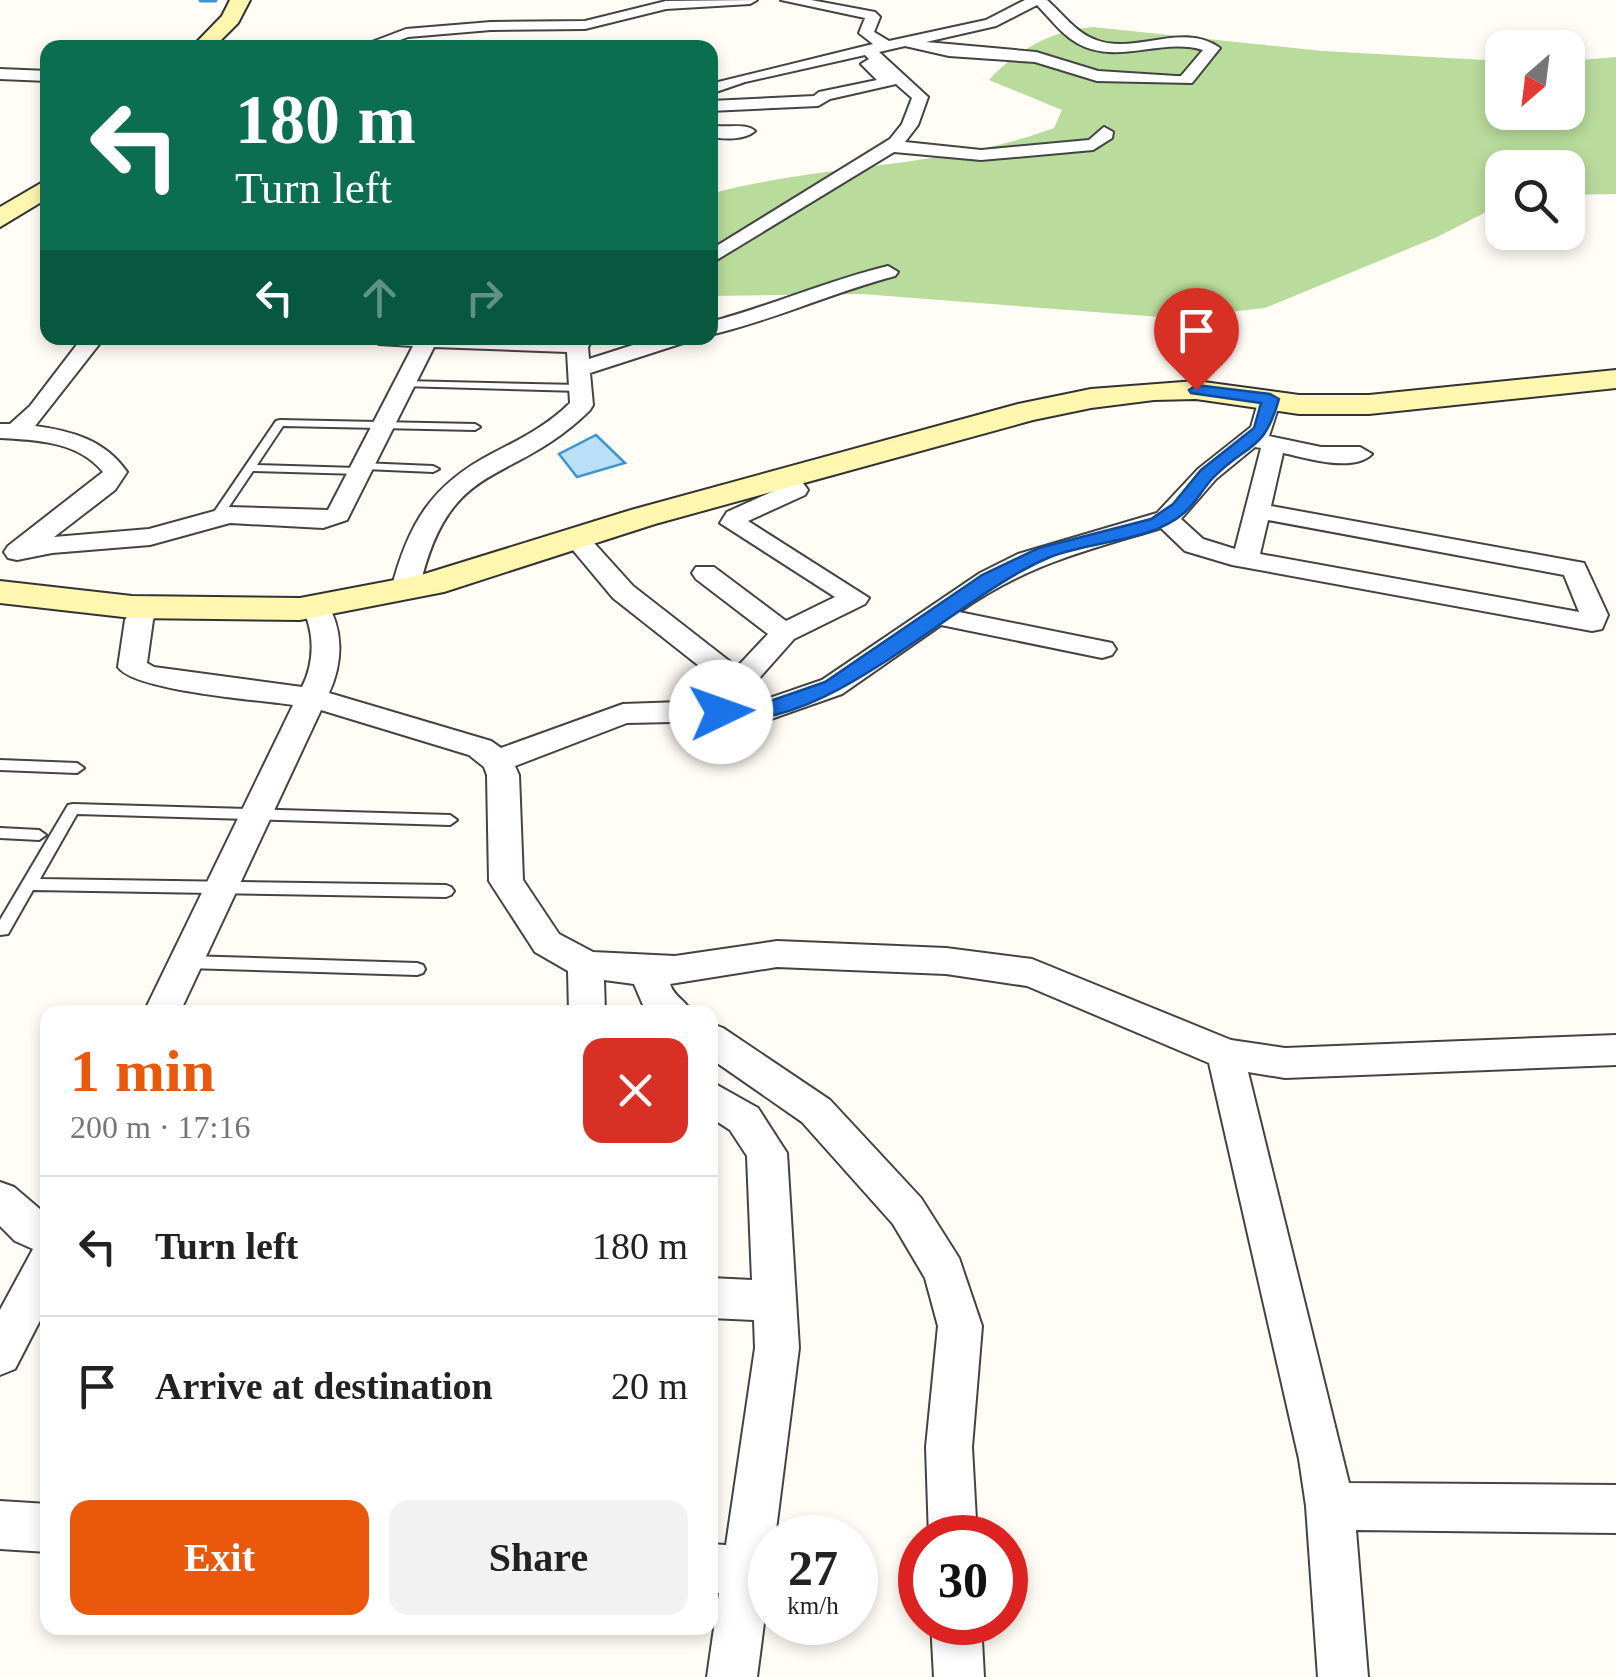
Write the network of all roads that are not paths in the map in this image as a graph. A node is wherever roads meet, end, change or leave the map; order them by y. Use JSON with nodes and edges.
{"nodes":[{"id":1,"x":240,"y":0,"type":"edge"},
{"id":2,"x":750,"y":0,"type":"edge"},
{"id":3,"x":788,"y":0,"type":"edge"},
{"id":4,"x":1038,"y":0,"type":"edge"},
{"id":5,"x":209,"y":40,"type":"edge"},
{"id":6,"x":386,"y":40,"type":"edge"},
{"id":7,"x":910,"y":43,"type":"junction"},
{"id":8,"x":798,"y":44,"type":"dead end"},
{"id":9,"x":867,"y":54,"type":"junction"},
{"id":10,"x":726,"y":63,"type":"dead end"},
{"id":11,"x":814,"y":65,"type":"junction"},
{"id":12,"x":0,"y":74,"type":"edge"},
{"id":13,"x":40,"y":76,"type":"edge"},
{"id":14,"x":770,"y":78,"type":"junction"},
{"id":15,"x":730,"y":81,"type":"junction"},
{"id":16,"x":718,"y":86,"type":"edge"},
{"id":17,"x":846,"y":91,"type":"junction"},
{"id":18,"x":800,"y":102,"type":"junction"},
{"id":19,"x":718,"y":106,"type":"edge"},
{"id":20,"x":747,"y":131,"type":"dead end"},
{"id":21,"x":1104,"y":132,"type":"dead end"},
{"id":22,"x":718,"y":133,"type":"edge"},
{"id":23,"x":891,"y":146,"type":"junction"},
{"id":24,"x":40,"y":192,"type":"edge"},
{"id":25,"x":0,"y":219,"type":"edge"},
{"id":26,"x":718,"y":253,"type":"edge"},
{"id":27,"x":888,"y":272,"type":"dead end"},
{"id":28,"x":718,"y":328,"type":"edge"},
{"id":29,"x":87,"y":345,"type":"edge"},
{"id":30,"x":424,"y":345,"type":"edge"},
{"id":31,"x":458,"y":345,"type":"edge"},
{"id":32,"x":644,"y":345,"type":"edge"},
{"id":33,"x":579,"y":360,"type":"edge"},
{"id":34,"x":1616,"y":379,"type":"edge"},
{"id":35,"x":404,"y":384,"type":"junction"},
{"id":36,"x":1270,"y":399,"type":"junction"},
{"id":37,"x":382,"y":426,"type":"junction"},
{"id":38,"x":475,"y":427,"type":"dead end"},
{"id":39,"x":8,"y":431,"type":"edge"},
{"id":40,"x":1263,"y":442,"type":"junction"},
{"id":41,"x":1360,"y":454,"type":"dead end"},
{"id":42,"x":250,"y":468,"type":"junction"},
{"id":43,"x":361,"y":469,"type":"junction"},
{"id":44,"x":433,"y":469,"type":"dead end"},
{"id":45,"x":786,"y":478,"type":"junction"},
{"id":46,"x":1260,"y":511,"type":"junction"},
{"id":47,"x":216,"y":518,"type":"junction"},
{"id":48,"x":1166,"y":518,"type":"junction"},
{"id":49,"x":576,"y":538,"type":"junction"},
{"id":50,"x":9,"y":557,"type":"edge"},
{"id":51,"x":1246,"y":560,"type":"junction"},
{"id":52,"x":705,"y":573,"type":"dead end"},
{"id":53,"x":405,"y":590,"type":"junction"},
{"id":54,"x":0,"y":592,"type":"edge"},
{"id":55,"x":315,"y":606,"type":"junction"},
{"id":56,"x":146,"y":607,"type":"junction"},
{"id":57,"x":938,"y":614,"type":"junction"},
{"id":58,"x":784,"y":633,"type":"junction"},
{"id":59,"x":1102,"y":649,"type":"dead end"},
{"id":60,"x":739,"y":683,"type":"junction"},
{"id":61,"x":311,"y":698,"type":"junction"},
{"id":62,"x":721,"y":712,"type":"junction"},
{"id":63,"x":498,"y":761,"type":"junction"},
{"id":64,"x":0,"y":765,"type":"edge"},
{"id":65,"x":77,"y":768,"type":"dead end"},
{"id":66,"x":254,"y":814,"type":"junction"},
{"id":67,"x":450,"y":820,"type":"dead end"},
{"id":68,"x":0,"y":833,"type":"edge"},
{"id":69,"x":39,"y":834,"type":"dead end"},
{"id":70,"x":30,"y":884,"type":"junction"},
{"id":71,"x":220,"y":887,"type":"junction"},
{"id":72,"x":446,"y":891,"type":"dead end"},
{"id":73,"x":2,"y":930,"type":"dead end"},
{"id":74,"x":185,"y":962,"type":"junction"},
{"id":75,"x":586,"y":964,"type":"junction"},
{"id":76,"x":416,"y":969,"type":"dead end"},
{"id":77,"x":648,"y":970,"type":"junction"},
{"id":78,"x":165,"y":1005,"type":"edge"},
{"id":79,"x":588,"y":1005,"type":"edge"},
{"id":80,"x":661,"y":1005,"type":"edge"},
{"id":81,"x":718,"y":1044,"type":"edge"},
{"id":82,"x":1616,"y":1050,"type":"edge"},
{"id":83,"x":1228,"y":1054,"type":"junction"},
{"id":84,"x":718,"y":1101,"type":"edge"},
{"id":85,"x":0,"y":1200,"type":"edge"},
{"id":86,"x":40,"y":1247,"type":"edge"},
{"id":87,"x":40,"y":1271,"type":"edge"},
{"id":88,"x":718,"y":1298,"type":"edge"},
{"id":89,"x":776,"y":1301,"type":"junction"},
{"id":90,"x":0,"y":1354,"type":"edge"},
{"id":91,"x":1330,"y":1506,"type":"junction"},
{"id":92,"x":1616,"y":1509,"type":"edge"},
{"id":93,"x":952,"y":1515,"type":"edge"},
{"id":94,"x":0,"y":1525,"type":"edge"},
{"id":95,"x":40,"y":1528,"type":"edge"},
{"id":96,"x":728,"y":1569,"type":"edge"},
{"id":97,"x":957,"y":1645,"type":"edge"},
{"id":98,"x":732,"y":1677,"type":"edge"},
{"id":99,"x":958,"y":1677,"type":"edge"},
{"id":100,"x":1343,"y":1677,"type":"edge"}],
"edges":[{"from":1,"to":5,"type":"street"},
{"from":2,"to":6,"type":"street"},
{"from":3,"to":9,"type":"street"},
{"from":4,"to":7,"type":"street"},
{"from":4,"to":7,"type":"street"},
{"from":7,"to":9,"type":"street"},
{"from":8,"to":11,"type":"street"},
{"from":9,"to":11,"type":"street"},
{"from":9,"to":17,"type":"street"},
{"from":9,"to":23,"type":"street"},
{"from":10,"to":11,"type":"street"},
{"from":11,"to":14,"type":"street"},
{"from":11,"to":15,"type":"street"},
{"from":11,"to":17,"type":"street"},
{"from":12,"to":13,"type":"street"},
{"from":14,"to":15,"type":"street"},
{"from":14,"to":18,"type":"street"},
{"from":15,"to":16,"type":"street"},
{"from":17,"to":18,"type":"street"},
{"from":18,"to":19,"type":"street"},
{"from":20,"to":22,"type":"street"},
{"from":21,"to":23,"type":"street"},
{"from":23,"to":26,"type":"street"},
{"from":24,"to":25,"type":"street"},
{"from":27,"to":28,"type":"street"},
{"from":29,"to":39,"type":"street"},
{"from":30,"to":35,"type":"street"},
{"from":31,"to":33,"type":"street"},
{"from":32,"to":33,"type":"street"},
{"from":33,"to":35,"type":"lane"},
{"from":33,"to":53,"type":"street"},
{"from":34,"to":36,"type":"street"},
{"from":35,"to":37,"type":"street"},
{"from":36,"to":40,"type":"street"},
{"from":36,"to":45,"type":"street"},
{"from":37,"to":38,"type":"lane"},
{"from":37,"to":42,"type":"lane"},
{"from":37,"to":43,"type":"street"},
{"from":39,"to":50,"type":"street"},
{"from":40,"to":41,"type":"street"},
{"from":40,"to":46,"type":"street"},
{"from":40,"to":48,"type":"street"},
{"from":42,"to":43,"type":"lane"},
{"from":42,"to":47,"type":"lane"},
{"from":43,"to":44,"type":"lane"},
{"from":43,"to":47,"type":"street"},
{"from":45,"to":49,"type":"street"},
{"from":45,"to":58,"type":"street"},
{"from":46,"to":51,"type":"street"},
{"from":46,"to":51,"type":"street"},
{"from":47,"to":50,"type":"street"},
{"from":48,"to":51,"type":"street"},
{"from":48,"to":57,"type":"street"},
{"from":49,"to":53,"type":"street"},
{"from":49,"to":60,"type":"street"},
{"from":52,"to":58,"type":"street"},
{"from":53,"to":55,"type":"street"},
{"from":54,"to":56,"type":"street"},
{"from":55,"to":56,"type":"street"},
{"from":55,"to":61,"type":"street"},
{"from":56,"to":61,"type":"street"},
{"from":57,"to":59,"type":"street"},
{"from":57,"to":62,"type":"street"},
{"from":58,"to":60,"type":"street"},
{"from":60,"to":62,"type":"street"},
{"from":61,"to":63,"type":"street"},
{"from":61,"to":66,"type":"street"},
{"from":62,"to":63,"type":"street"},
{"from":63,"to":75,"type":"street"},
{"from":64,"to":65,"type":"lane"},
{"from":66,"to":67,"type":"lane"},
{"from":66,"to":70,"type":"lane"},
{"from":66,"to":71,"type":"street"},
{"from":68,"to":69,"type":"lane"},
{"from":70,"to":71,"type":"lane"},
{"from":70,"to":73,"type":"lane"},
{"from":71,"to":72,"type":"lane"},
{"from":71,"to":74,"type":"street"},
{"from":74,"to":76,"type":"lane"},
{"from":74,"to":78,"type":"street"},
{"from":75,"to":77,"type":"street"},
{"from":75,"to":79,"type":"street"},
{"from":77,"to":80,"type":"street"},
{"from":77,"to":83,"type":"street"},
{"from":81,"to":93,"type":"street"},
{"from":82,"to":83,"type":"street"},
{"from":83,"to":91,"type":"street"},
{"from":84,"to":89,"type":"street"},
{"from":85,"to":86,"type":"street"},
{"from":87,"to":90,"type":"street"},
{"from":88,"to":89,"type":"street"},
{"from":89,"to":96,"type":"street"},
{"from":91,"to":92,"type":"street"},
{"from":91,"to":100,"type":"street"},
{"from":94,"to":95,"type":"street"},
{"from":96,"to":98,"type":"street"},
{"from":97,"to":99,"type":"street"}]}
